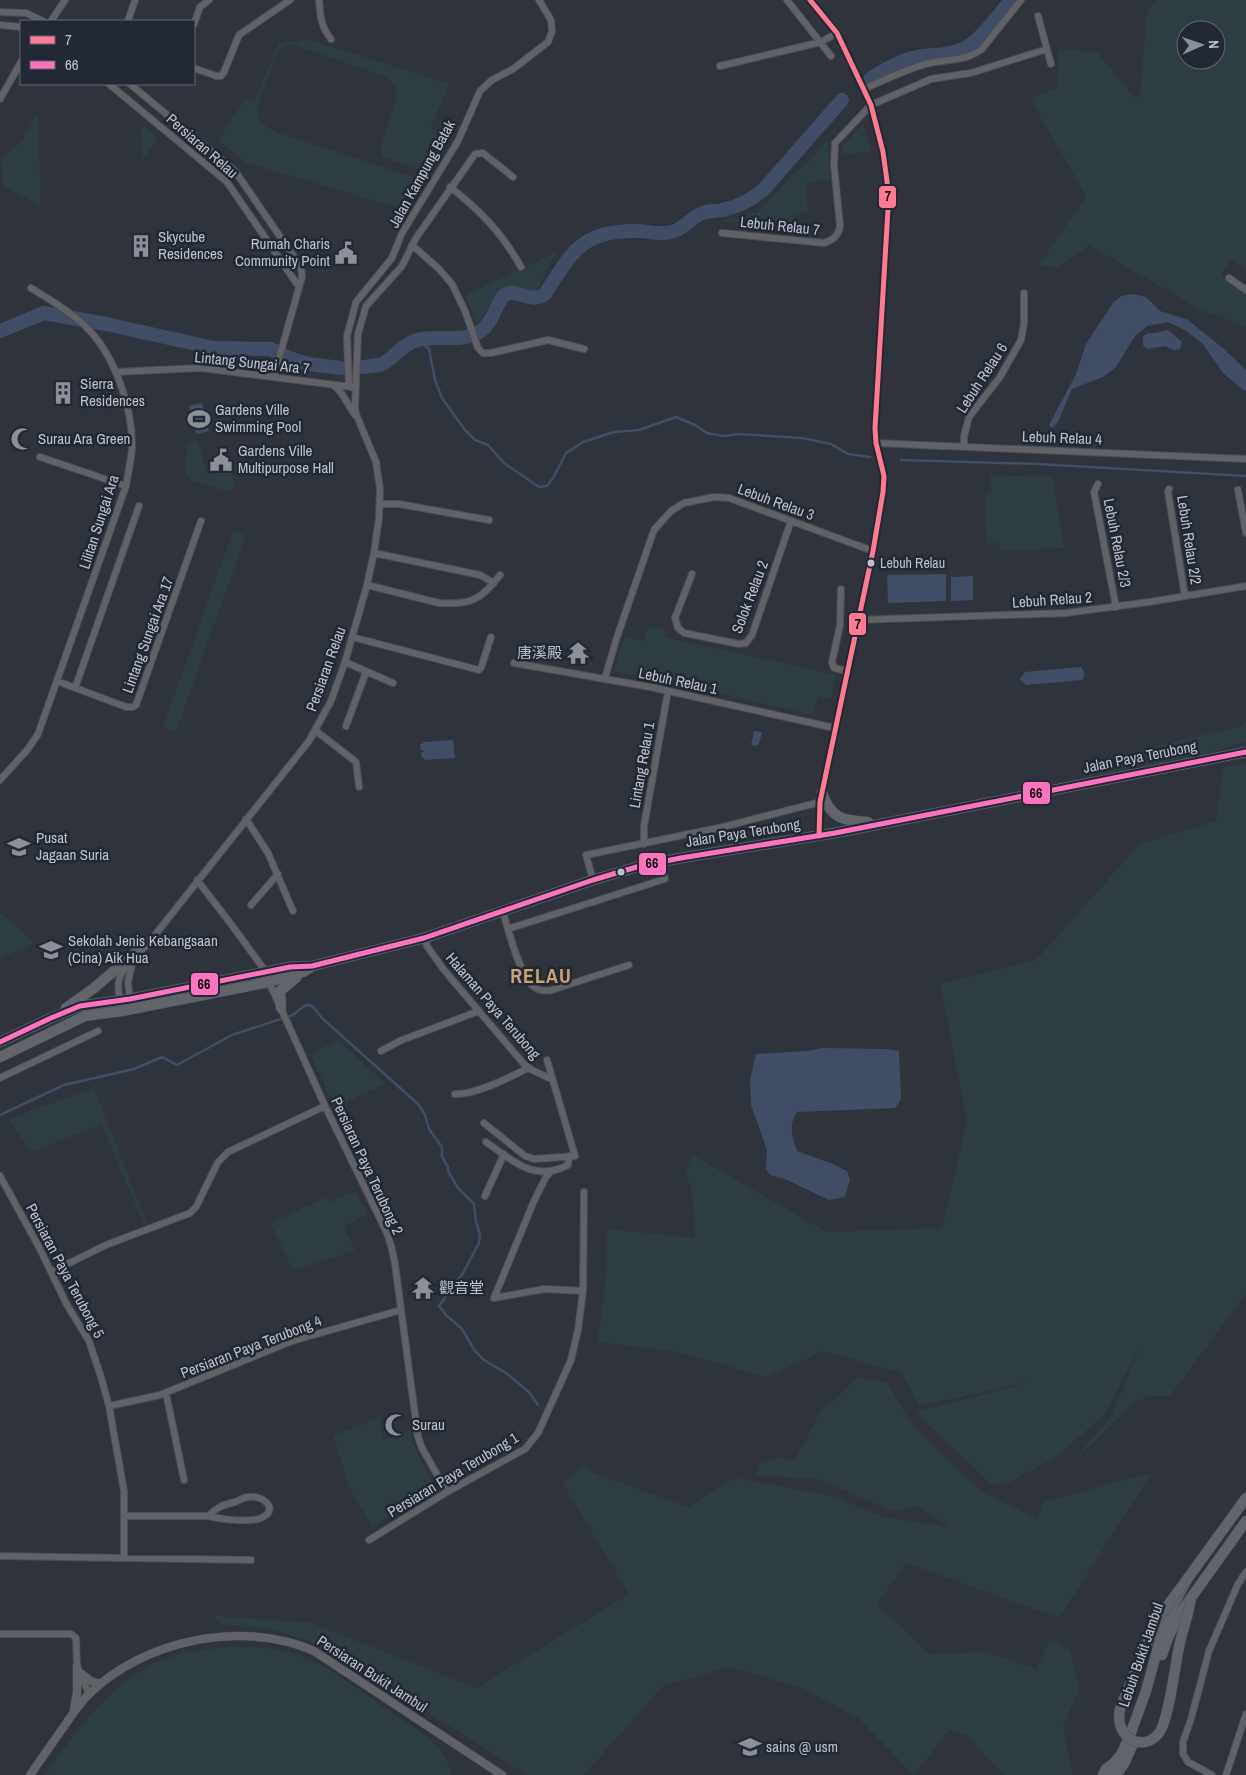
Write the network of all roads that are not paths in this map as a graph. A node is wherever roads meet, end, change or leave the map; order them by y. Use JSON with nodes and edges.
{"nodes":[{"id":1,"x":65,"y":0,"type":"edge"},
{"id":2,"x":135,"y":0,"type":"edge"},
{"id":3,"x":209,"y":0,"type":"edge"},
{"id":4,"x":290,"y":0,"type":"edge"},
{"id":5,"x":319,"y":0,"type":"edge"},
{"id":6,"x":539,"y":0,"type":"edge"},
{"id":7,"x":787,"y":0,"type":"edge"},
{"id":8,"x":810,"y":0,"type":"edge"},
{"id":9,"x":1021,"y":0,"type":"edge"},
{"id":10,"x":0,"y":12,"type":"edge"},
{"id":11,"x":1038,"y":16,"type":"dead end"},
{"id":12,"x":41,"y":20,"type":"edge"},
{"id":13,"x":52,"y":20,"type":"edge"},
{"id":14,"x":128,"y":20,"type":"edge"},
{"id":15,"x":195,"y":21,"type":"edge"},
{"id":16,"x":0,"y":24,"type":"edge"},
{"id":17,"x":20,"y":27,"type":"edge"},
{"id":18,"x":837,"y":33,"type":"junction"},
{"id":19,"x":331,"y":39,"type":"dead end"},
{"id":20,"x":822,"y":42,"type":"junction"},
{"id":21,"x":1047,"y":49,"type":"junction"},
{"id":22,"x":831,"y":56,"type":"dead end"},
{"id":23,"x":20,"y":64,"type":"edge"},
{"id":24,"x":1051,"y":64,"type":"dead end"},
{"id":25,"x":720,"y":66,"type":"dead end"},
{"id":26,"x":195,"y":68,"type":"edge"},
{"id":27,"x":110,"y":85,"type":"edge"},
{"id":28,"x":131,"y":85,"type":"edge"},
{"id":29,"x":864,"y":89,"type":"junction"},
{"id":30,"x":0,"y":98,"type":"edge"},
{"id":31,"x":871,"y":105,"type":"junction"},
{"id":32,"x":513,"y":177,"type":"dead end"},
{"id":33,"x":450,"y":187,"type":"junction"},
{"id":34,"x":722,"y":233,"type":"dead end"},
{"id":35,"x":412,"y":245,"type":"junction"},
{"id":36,"x":521,"y":267,"type":"dead end"},
{"id":37,"x":1229,"y":278,"type":"dead end"},
{"id":38,"x":31,"y":288,"type":"dead end"},
{"id":39,"x":299,"y":288,"type":"junction"},
{"id":40,"x":1246,"y":290,"type":"edge"},
{"id":41,"x":1024,"y":294,"type":"dead end"},
{"id":42,"x":584,"y":348,"type":"dead end"},
{"id":43,"x":116,"y":372,"type":"junction"},
{"id":44,"x":274,"y":376,"type":"junction"},
{"id":45,"x":332,"y":384,"type":"junction"},
{"id":46,"x":352,"y":387,"type":"junction"},
{"id":47,"x":358,"y":420,"type":"junction"},
{"id":48,"x":876,"y":442,"type":"junction"},
{"id":49,"x":964,"y":446,"type":"junction"},
{"id":50,"x":40,"y":457,"type":"dead end"},
{"id":51,"x":1246,"y":459,"type":"edge"},
{"id":52,"x":1098,"y":484,"type":"dead end"},
{"id":53,"x":126,"y":486,"type":"junction"},
{"id":54,"x":1169,"y":489,"type":"dead end"},
{"id":55,"x":1238,"y":490,"type":"dead end"},
{"id":56,"x":380,"y":504,"type":"junction"},
{"id":57,"x":139,"y":506,"type":"dead end"},
{"id":58,"x":489,"y":520,"type":"dead end"},
{"id":59,"x":201,"y":521,"type":"dead end"},
{"id":60,"x":791,"y":521,"type":"junction"},
{"id":61,"x":1246,"y":533,"type":"edge"},
{"id":62,"x":873,"y":551,"type":"junction"},
{"id":63,"x":374,"y":553,"type":"junction"},
{"id":64,"x":692,"y":574,"type":"dead end"},
{"id":65,"x":500,"y":575,"type":"dead end"},
{"id":66,"x":494,"y":583,"type":"junction"},
{"id":67,"x":367,"y":584,"type":"junction"},
{"id":68,"x":1246,"y":586,"type":"edge"},
{"id":69,"x":841,"y":589,"type":"dead end"},
{"id":70,"x":1185,"y":596,"type":"junction"},
{"id":71,"x":1116,"y":607,"type":"junction"},
{"id":72,"x":858,"y":620,"type":"junction"},
{"id":73,"x":352,"y":637,"type":"junction"},
{"id":74,"x":491,"y":638,"type":"dead end"},
{"id":75,"x":345,"y":662,"type":"junction"},
{"id":76,"x":514,"y":663,"type":"dead end"},
{"id":77,"x":847,"y":671,"type":"junction"},
{"id":78,"x":366,"y":672,"type":"junction"},
{"id":79,"x":605,"y":678,"type":"junction"},
{"id":80,"x":56,"y":681,"type":"junction"},
{"id":81,"x":393,"y":683,"type":"dead end"},
{"id":82,"x":75,"y":688,"type":"junction"},
{"id":83,"x":668,"y":691,"type":"junction"},
{"id":84,"x":346,"y":726,"type":"dead end"},
{"id":85,"x":835,"y":728,"type":"junction"},
{"id":86,"x":315,"y":730,"type":"junction"},
{"id":87,"x":1246,"y":752,"type":"edge"},
{"id":88,"x":0,"y":780,"type":"edge"},
{"id":89,"x":359,"y":787,"type":"dead end"},
{"id":90,"x":821,"y":797,"type":"junction"},
{"id":91,"x":246,"y":819,"type":"junction"},
{"id":92,"x":887,"y":823,"type":"junction"},
{"id":93,"x":819,"y":836,"type":"junction"},
{"id":94,"x":644,"y":844,"type":"junction"},
{"id":95,"x":661,"y":862,"type":"junction"},
{"id":96,"x":278,"y":874,"type":"junction"},
{"id":97,"x":197,"y":880,"type":"junction"},
{"id":98,"x":593,"y":880,"type":"junction"},
{"id":99,"x":251,"y":905,"type":"dead end"},
{"id":100,"x":293,"y":911,"type":"dead end"},
{"id":101,"x":503,"y":912,"type":"junction"},
{"id":102,"x":508,"y":929,"type":"junction"},
{"id":103,"x":424,"y":938,"type":"junction"},
{"id":104,"x":148,"y":942,"type":"junction"},
{"id":105,"x":629,"y":965,"type":"dead end"},
{"id":106,"x":312,"y":966,"type":"junction"},
{"id":107,"x":303,"y":972,"type":"junction"},
{"id":108,"x":268,"y":977,"type":"junction"},
{"id":109,"x":126,"y":1005,"type":"junction"},
{"id":110,"x":281,"y":1010,"type":"junction"},
{"id":111,"x":479,"y":1011,"type":"junction"},
{"id":112,"x":51,"y":1018,"type":"junction"},
{"id":113,"x":98,"y":1031,"type":"dead end"},
{"id":114,"x":0,"y":1042,"type":"edge"},
{"id":115,"x":380,"y":1051,"type":"dead end"},
{"id":116,"x":0,"y":1057,"type":"edge"},
{"id":117,"x":548,"y":1060,"type":"dead end"},
{"id":118,"x":528,"y":1068,"type":"junction"},
{"id":119,"x":0,"y":1078,"type":"edge"},
{"id":120,"x":553,"y":1080,"type":"junction"},
{"id":121,"x":454,"y":1094,"type":"dead end"},
{"id":122,"x":325,"y":1106,"type":"junction"},
{"id":123,"x":484,"y":1123,"type":"dead end"},
{"id":124,"x":486,"y":1142,"type":"dead end"},
{"id":125,"x":504,"y":1154,"type":"junction"},
{"id":126,"x":572,"y":1156,"type":"junction"},
{"id":127,"x":551,"y":1172,"type":"junction"},
{"id":128,"x":0,"y":1176,"type":"edge"},
{"id":129,"x":584,"y":1192,"type":"dead end"},
{"id":130,"x":485,"y":1196,"type":"dead end"},
{"id":131,"x":51,"y":1272,"type":"junction"},
{"id":132,"x":583,"y":1291,"type":"junction"},
{"id":133,"x":401,"y":1310,"type":"junction"},
{"id":134,"x":166,"y":1393,"type":"junction"},
{"id":135,"x":109,"y":1406,"type":"junction"},
{"id":136,"x":184,"y":1480,"type":"dead end"},
{"id":137,"x":447,"y":1492,"type":"junction"},
{"id":138,"x":1246,"y":1498,"type":"edge"},
{"id":139,"x":124,"y":1516,"type":"junction"},
{"id":140,"x":208,"y":1516,"type":"junction"},
{"id":141,"x":1245,"y":1525,"type":"edge"},
{"id":142,"x":369,"y":1540,"type":"dead end"},
{"id":143,"x":0,"y":1556,"type":"edge"},
{"id":144,"x":124,"y":1557,"type":"junction"},
{"id":145,"x":251,"y":1560,"type":"dead end"},
{"id":146,"x":1246,"y":1572,"type":"edge"},
{"id":147,"x":1188,"y":1578,"type":"junction"},
{"id":148,"x":1191,"y":1598,"type":"junction"},
{"id":149,"x":0,"y":1634,"type":"edge"},
{"id":150,"x":78,"y":1669,"type":"junction"},
{"id":151,"x":100,"y":1684,"type":"junction"},
{"id":152,"x":89,"y":1694,"type":"junction"},
{"id":153,"x":1246,"y":1714,"type":"edge"},
{"id":154,"x":72,"y":1715,"type":"junction"},
{"id":155,"x":30,"y":1775,"type":"edge"},
{"id":156,"x":502,"y":1775,"type":"edge"},
{"id":157,"x":1103,"y":1775,"type":"edge"},
{"id":158,"x":1114,"y":1775,"type":"edge"},
{"id":159,"x":1212,"y":1775,"type":"edge"},
{"id":160,"x":1226,"y":1775,"type":"edge"}],
"edges":[{"from":1,"to":13,"type":"street"},
{"from":2,"to":14,"type":"street"},
{"from":3,"to":15,"type":"street"},
{"from":4,"to":26,"type":"street"},
{"from":5,"to":19,"type":"street"},
{"from":6,"to":46,"type":"street","name":"Jalan Kampung Batak"},
{"from":7,"to":20,"type":"street"},
{"from":8,"to":18,"type":"street"},
{"from":9,"to":29,"type":"street"},
{"from":10,"to":12,"type":"street"},
{"from":11,"to":21,"type":"street"},
{"from":16,"to":17,"type":"street"},
{"from":18,"to":20,"type":"street"},
{"from":18,"to":29,"type":"street"},
{"from":20,"to":22,"type":"street"},
{"from":20,"to":25,"type":"street"},
{"from":21,"to":24,"type":"street"},
{"from":21,"to":31,"type":"street"},
{"from":23,"to":30,"type":"street"},
{"from":27,"to":39,"type":"street","name":"Persiaran Relau"},
{"from":28,"to":39,"type":"street","name":"Persiaran Relau"},
{"from":29,"to":31,"type":"street"},
{"from":31,"to":34,"type":"street","name":"Lebuh Relau 7"},
{"from":31,"to":48,"type":"street"},
{"from":32,"to":33,"type":"street"},
{"from":33,"to":35,"type":"street"},
{"from":33,"to":36,"type":"street"},
{"from":35,"to":42,"type":"street"},
{"from":35,"to":46,"type":"street"},
{"from":37,"to":40,"type":"street"},
{"from":38,"to":43,"type":"street","name":"Lilitan Sungai Ara"},
{"from":39,"to":44,"type":"street","name":"Persiaran Relau"},
{"from":41,"to":49,"type":"street","name":"Lebuh Relau 6"},
{"from":43,"to":44,"type":"street","name":"Lintang Sungai Ara 7"},
{"from":43,"to":53,"type":"street","name":"Lilitan Sungai Ara"},
{"from":44,"to":45,"type":"street","name":"Lintang Sungai Ara 7"},
{"from":45,"to":46,"type":"street","name":"Lintang Sungai Ara 7"},
{"from":45,"to":47,"type":"street"},
{"from":46,"to":47,"type":"street","name":"Persiaran Relau"},
{"from":47,"to":56,"type":"street","name":"Persiaran Relau"},
{"from":48,"to":49,"type":"street","name":"Lebuh Relau 4"},
{"from":48,"to":62,"type":"street"},
{"from":49,"to":51,"type":"street","name":"Lebuh Relau 4"},
{"from":50,"to":53,"type":"street"},
{"from":52,"to":71,"type":"street","name":"Lebuh Relau 2/3"},
{"from":53,"to":80,"type":"street","name":"Lilitan Sungai Ara"},
{"from":54,"to":70,"type":"street","name":"Lebuh Relau 2/2"},
{"from":55,"to":61,"type":"street"},
{"from":56,"to":58,"type":"street"},
{"from":56,"to":63,"type":"street","name":"Persiaran Relau"},
{"from":57,"to":82,"type":"street","name":"Lilitan Sungai Ara"},
{"from":59,"to":82,"type":"street","name":"Lintang Sungai Ara 17"},
{"from":60,"to":62,"type":"street","name":"Lebuh Relau 3"},
{"from":60,"to":64,"type":"street","name":"Solok Relau 2"},
{"from":60,"to":79,"type":"street","name":"Lebuh Relau 3"},
{"from":62,"to":72,"type":"street"},
{"from":63,"to":66,"type":"street"},
{"from":63,"to":67,"type":"street","name":"Persiaran Relau"},
{"from":65,"to":66,"type":"street"},
{"from":66,"to":67,"type":"street"},
{"from":67,"to":73,"type":"street","name":"Persiaran Relau"},
{"from":68,"to":70,"type":"street","name":"Lebuh Relau 2"},
{"from":69,"to":77,"type":"street"},
{"from":70,"to":71,"type":"street","name":"Lebuh Relau 2"},
{"from":71,"to":72,"type":"street","name":"Lebuh Relau 2"},
{"from":72,"to":77,"type":"street"},
{"from":73,"to":74,"type":"street"},
{"from":73,"to":75,"type":"street","name":"Persiaran Relau"},
{"from":75,"to":78,"type":"street"},
{"from":75,"to":86,"type":"street","name":"Persiaran Relau"},
{"from":76,"to":79,"type":"street","name":"Lebuh Relau 1"},
{"from":77,"to":85,"type":"street"},
{"from":78,"to":81,"type":"street"},
{"from":78,"to":84,"type":"street"},
{"from":79,"to":83,"type":"street","name":"Lebuh Relau 1"},
{"from":80,"to":82,"type":"street","name":"Lintang Sungai Ara 17"},
{"from":80,"to":88,"type":"street","name":"Lilitan Sungai Ara"},
{"from":83,"to":85,"type":"street","name":"Lebuh Relau 1"},
{"from":83,"to":94,"type":"street","name":"Lintang Relau 1"},
{"from":85,"to":90,"type":"street"},
{"from":86,"to":89,"type":"street"},
{"from":86,"to":91,"type":"street","name":"Persiaran Relau"},
{"from":87,"to":92,"type":"main road","name":"Jalan Paya Terubong"},
{"from":90,"to":92,"type":"main road"},
{"from":90,"to":93,"type":"street"},
{"from":90,"to":94,"type":"street"},
{"from":91,"to":96,"type":"street"},
{"from":91,"to":97,"type":"street","name":"Persiaran Relau"},
{"from":92,"to":93,"type":"main road","name":"Jalan Paya Terubong"},
{"from":93,"to":95,"type":"main road","name":"Jalan Paya Terubong"},
{"from":94,"to":98,"type":"street"},
{"from":95,"to":98,"type":"main road","name":"Jalan Paya Terubong"},
{"from":95,"to":102,"type":"street"},
{"from":96,"to":99,"type":"street"},
{"from":96,"to":100,"type":"street"},
{"from":97,"to":104,"type":"street","name":"Persiaran Relau"},
{"from":97,"to":108,"type":"street","name":"Persiaran Paya Terubong 2"},
{"from":98,"to":101,"type":"main road","name":"Jalan Paya Terubong"},
{"from":101,"to":102,"type":"street"},
{"from":101,"to":103,"type":"main road","name":"Jalan Paya Terubong"},
{"from":102,"to":105,"type":"street"},
{"from":103,"to":106,"type":"main road","name":"Jalan Paya Terubong"},
{"from":103,"to":111,"type":"street","name":"Halaman Paya Terubong"},
{"from":104,"to":109,"type":"street","name":"Persiaran Relau"},
{"from":104,"to":112,"type":"main road"},
{"from":106,"to":107,"type":"main road","name":"Jalan Paya Terubong"},
{"from":106,"to":108,"type":"main road","name":"Jalan Paya Terubong"},
{"from":107,"to":108,"type":"main road","name":"Jalan Paya Terubong"},
{"from":107,"to":110,"type":"main road"},
{"from":108,"to":109,"type":"main road","name":"Jalan Paya Terubong"},
{"from":108,"to":110,"type":"street","name":"Persiaran Paya Terubong 2"},
{"from":109,"to":112,"type":"main road","name":"Jalan Paya Terubong"},
{"from":109,"to":116,"type":"main road","name":"Jalan Paya Terubong"},
{"from":110,"to":122,"type":"street","name":"Persiaran Paya Terubong 2"},
{"from":111,"to":115,"type":"street"},
{"from":111,"to":118,"type":"street","name":"Halaman Paya Terubong"},
{"from":112,"to":114,"type":"main road","name":"Jalan Paya Terubong"},
{"from":113,"to":119,"type":"street"},
{"from":117,"to":120,"type":"street","name":"Halaman Paya Terubong"},
{"from":118,"to":120,"type":"street","name":"Halaman Paya Terubong"},
{"from":118,"to":121,"type":"street"},
{"from":120,"to":126,"type":"street","name":"Halaman Paya Terubong"},
{"from":122,"to":131,"type":"street"},
{"from":122,"to":133,"type":"street","name":"Persiaran Paya Terubong 2"},
{"from":123,"to":126,"type":"street"},
{"from":124,"to":125,"type":"street"},
{"from":125,"to":127,"type":"street"},
{"from":125,"to":130,"type":"street"},
{"from":126,"to":127,"type":"street"},
{"from":127,"to":132,"type":"street"},
{"from":128,"to":131,"type":"street","name":"Persiaran Paya Terubong 5"},
{"from":129,"to":132,"type":"street","name":"Persiaran Paya Terubong 1"},
{"from":131,"to":135,"type":"street","name":"Persiaran Paya Terubong 5"},
{"from":132,"to":137,"type":"street","name":"Persiaran Paya Terubong 1"},
{"from":133,"to":134,"type":"street","name":"Persiaran Paya Terubong 4"},
{"from":133,"to":137,"type":"street","name":"Persiaran Paya Terubong 2"},
{"from":134,"to":135,"type":"street","name":"Persiaran Paya Terubong 4"},
{"from":134,"to":136,"type":"street"},
{"from":135,"to":139,"type":"street","name":"Persiaran Paya Terubong 5"},
{"from":137,"to":142,"type":"street","name":"Persiaran Paya Terubong 1"},
{"from":138,"to":147,"type":"main road","name":"Lebuh Bukit Jambul"},
{"from":139,"to":140,"type":"street"},
{"from":139,"to":144,"type":"street","name":"Persiaran Paya Terubong 5"},
{"from":140,"to":140,"type":"street"},
{"from":141,"to":148,"type":"main road","name":"Lebuh Bukit Jambul"},
{"from":143,"to":144,"type":"street"},
{"from":144,"to":145,"type":"street"},
{"from":146,"to":159,"type":"street"},
{"from":147,"to":148,"type":"main road","bridge":true},
{"from":147,"to":157,"type":"main road","name":"Lebuh Bukit Jambul"},
{"from":148,"to":158,"type":"main road","name":"Lebuh Bukit Jambul"},
{"from":149,"to":150,"type":"street"},
{"from":150,"to":151,"type":"street"},
{"from":150,"to":152,"type":"street"},
{"from":150,"to":154,"type":"street"},
{"from":151,"to":152,"type":"street","name":"Persiaran Bukit Jambul"},
{"from":151,"to":156,"type":"street","name":"Persiaran Bukit Jambul"},
{"from":152,"to":154,"type":"street","name":"Persiaran Bukit Jambul"},
{"from":153,"to":160,"type":"street"},
{"from":154,"to":155,"type":"street","name":"Persiaran Bukit Jambul"}]}
